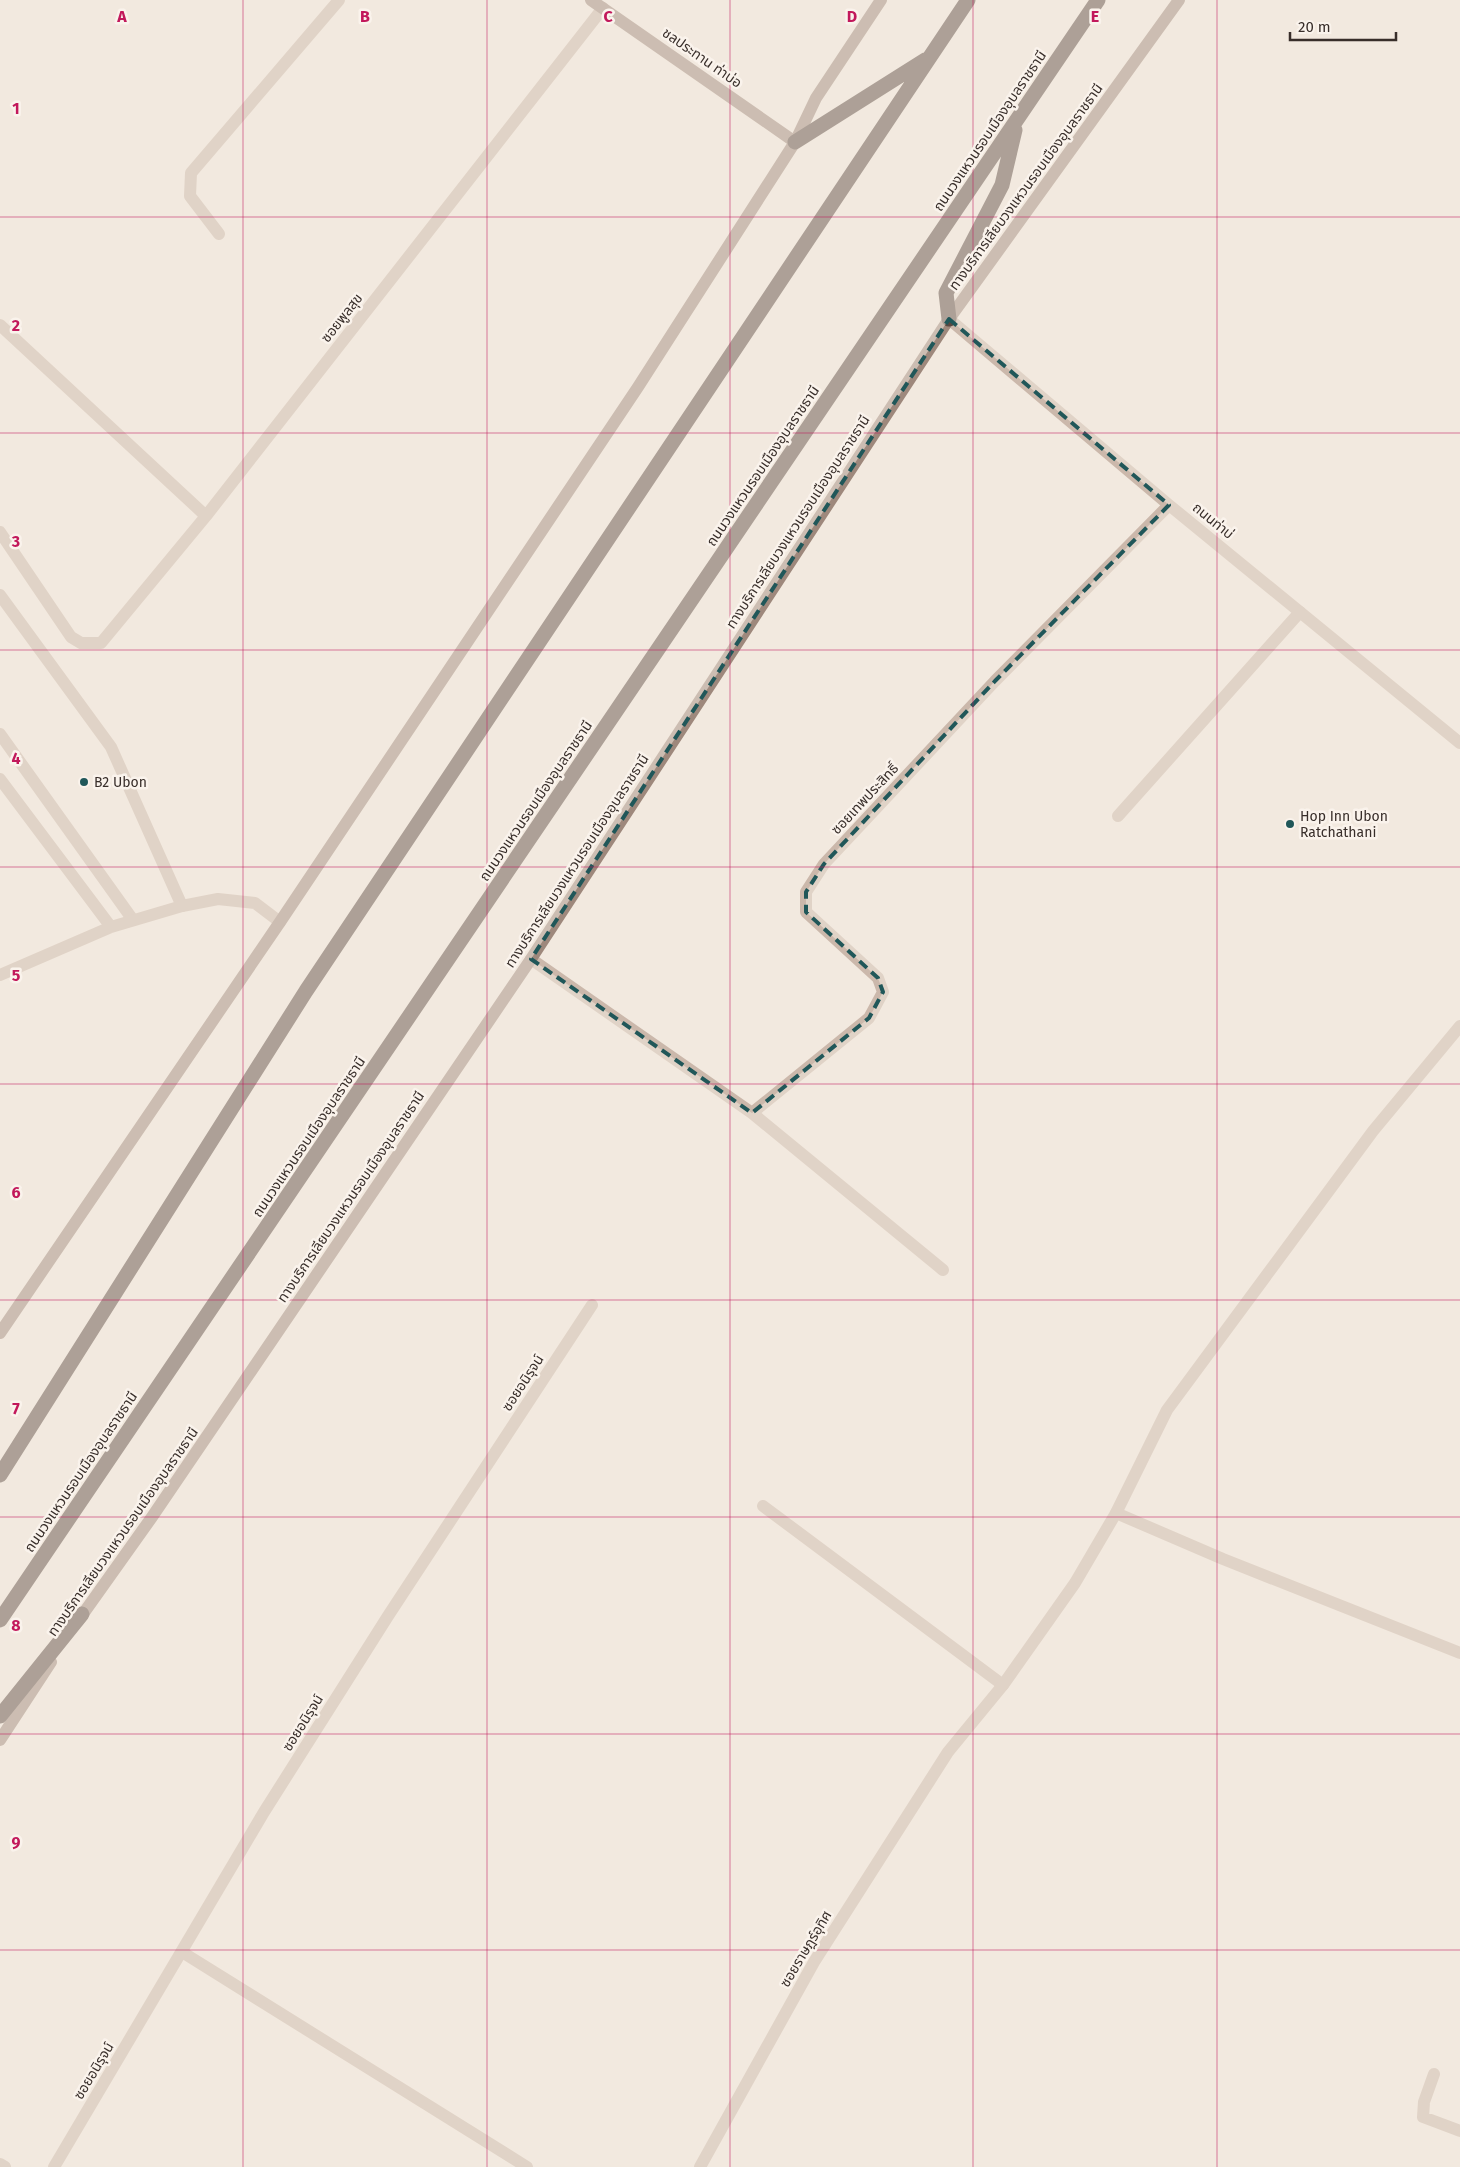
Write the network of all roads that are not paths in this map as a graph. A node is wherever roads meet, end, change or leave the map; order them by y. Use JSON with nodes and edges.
{"nodes":[{"id":1,"x":339,"y":0,"type":"edge"},
{"id":2,"x":591,"y":0,"type":"edge"},
{"id":3,"x":882,"y":0,"type":"edge"},
{"id":4,"x":968,"y":0,"type":"edge"},
{"id":5,"x":1098,"y":0,"type":"edge"},
{"id":6,"x":1179,"y":0,"type":"edge"},
{"id":7,"x":603,"y":8,"type":"junction"},
{"id":8,"x":930,"y":56,"type":"junction"},
{"id":9,"x":1016,"y":121,"type":"junction"},
{"id":10,"x":795,"y":142,"type":"junction"},
{"id":11,"x":219,"y":234,"type":"dead end"},
{"id":12,"x":949,"y":319,"type":"junction"},
{"id":13,"x":0,"y":325,"type":"edge"},
{"id":14,"x":1169,"y":505,"type":"junction"},
{"id":15,"x":206,"y":516,"type":"junction"},
{"id":16,"x":0,"y":532,"type":"edge"},
{"id":17,"x":0,"y":595,"type":"edge"},
{"id":18,"x":1300,"y":612,"type":"junction"},
{"id":19,"x":0,"y":734,"type":"edge"},
{"id":20,"x":1460,"y":743,"type":"edge"},
{"id":21,"x":0,"y":779,"type":"edge"},
{"id":22,"x":1118,"y":816,"type":"dead end"},
{"id":23,"x":182,"y":906,"type":"junction"},
{"id":24,"x":132,"y":920,"type":"junction"},
{"id":25,"x":280,"y":922,"type":"junction"},
{"id":26,"x":111,"y":927,"type":"junction"},
{"id":27,"x":531,"y":959,"type":"junction"},
{"id":28,"x":0,"y":975,"type":"edge"},
{"id":29,"x":1460,"y":1026,"type":"edge"},
{"id":30,"x":752,"y":1114,"type":"junction"},
{"id":31,"x":943,"y":1270,"type":"dead end"},
{"id":32,"x":592,"y":1305,"type":"dead end"},
{"id":33,"x":0,"y":1334,"type":"edge"},
{"id":34,"x":0,"y":1474,"type":"edge"},
{"id":35,"x":763,"y":1506,"type":"dead end"},
{"id":36,"x":1116,"y":1513,"type":"junction"},
{"id":37,"x":82,"y":1614,"type":"junction"},
{"id":38,"x":0,"y":1620,"type":"edge"},
{"id":39,"x":1460,"y":1653,"type":"edge"},
{"id":40,"x":1002,"y":1685,"type":"junction"},
{"id":41,"x":0,"y":1716,"type":"edge"},
{"id":42,"x":0,"y":1740,"type":"edge"},
{"id":43,"x":182,"y":1952,"type":"junction"},
{"id":44,"x":1434,"y":2074,"type":"dead end"},
{"id":45,"x":1460,"y":2131,"type":"edge"},
{"id":46,"x":0,"y":2164,"type":"edge"},
{"id":47,"x":5,"y":2167,"type":"edge"},
{"id":48,"x":54,"y":2167,"type":"edge"},
{"id":49,"x":527,"y":2167,"type":"edge"},
{"id":50,"x":700,"y":2167,"type":"edge"}],
"edges":[{"from":1,"to":11,"type":"street"},
{"from":2,"to":7,"type":"main road","name":"ชลประทาน ท่าบ่อ"},
{"from":3,"to":10,"type":"main road"},
{"from":4,"to":8,"type":"highway"},
{"from":5,"to":9,"type":"highway","name":"ถนนวงแหวนรอบเมืองอุบลราชธานี"},
{"from":6,"to":12,"type":"main road","name":"ทางบริการเลียบวงแหวนรอบเมืองอุบลราชธานี"},
{"from":7,"to":10,"type":"main road","name":"ชลประทาน ท่าบ่อ"},
{"from":7,"to":15,"type":"street","name":"ซอยพูลสุข"},
{"from":8,"to":10,"type":"highway"},
{"from":8,"to":34,"type":"highway"},
{"from":9,"to":12,"type":"highway"},
{"from":9,"to":38,"type":"highway","name":"ถนนวงแหวนรอบเมืองอุบลราชธานี"},
{"from":10,"to":25,"type":"main road"},
{"from":12,"to":14,"type":"street","name":"ถนนท่าบ่"},
{"from":12,"to":27,"type":"main road","name":"ทางบริการเลียบวงแหวนรอบเมืองอุบลราชธานี"},
{"from":13,"to":15,"type":"street"},
{"from":14,"to":18,"type":"street","name":"ถนนท่าบ่"},
{"from":14,"to":30,"type":"street","name":"ซอยเทพประสิทธิ์"},
{"from":15,"to":16,"type":"street","name":"ซอยพูลสุข"},
{"from":17,"to":23,"type":"street"},
{"from":18,"to":20,"type":"street","name":"ถนนท่าบ่"},
{"from":18,"to":22,"type":"street"},
{"from":19,"to":24,"type":"street"},
{"from":21,"to":26,"type":"street"},
{"from":23,"to":24,"type":"street"},
{"from":23,"to":25,"type":"street"},
{"from":24,"to":26,"type":"street"},
{"from":25,"to":33,"type":"main road"},
{"from":26,"to":28,"type":"street"},
{"from":27,"to":30,"type":"street"},
{"from":27,"to":37,"type":"main road","name":"ทางบริการเลียบวงแหวนรอบเมืองอุบลราชธานี"},
{"from":29,"to":36,"type":"street","name":"ซอยราษฎร์อุทิศ"},
{"from":30,"to":31,"type":"street"},
{"from":32,"to":43,"type":"street","name":"ซอยอนิรุจน์"},
{"from":35,"to":40,"type":"street"},
{"from":36,"to":39,"type":"street"},
{"from":36,"to":40,"type":"street","name":"ซอยราษฎร์อุทิศ"},
{"from":37,"to":41,"type":"highway"},
{"from":37,"to":42,"type":"main road","name":"ทางบริการเลียบวงแหวนรอบเมืองอุบลราชธานี"},
{"from":40,"to":50,"type":"street","name":"ซอยราษฎร์อุทิศ"},
{"from":43,"to":48,"type":"street","name":"ซอยอนิรุจน์"},
{"from":43,"to":49,"type":"street"},
{"from":44,"to":45,"type":"street"},
{"from":46,"to":47,"type":"street"}]}
